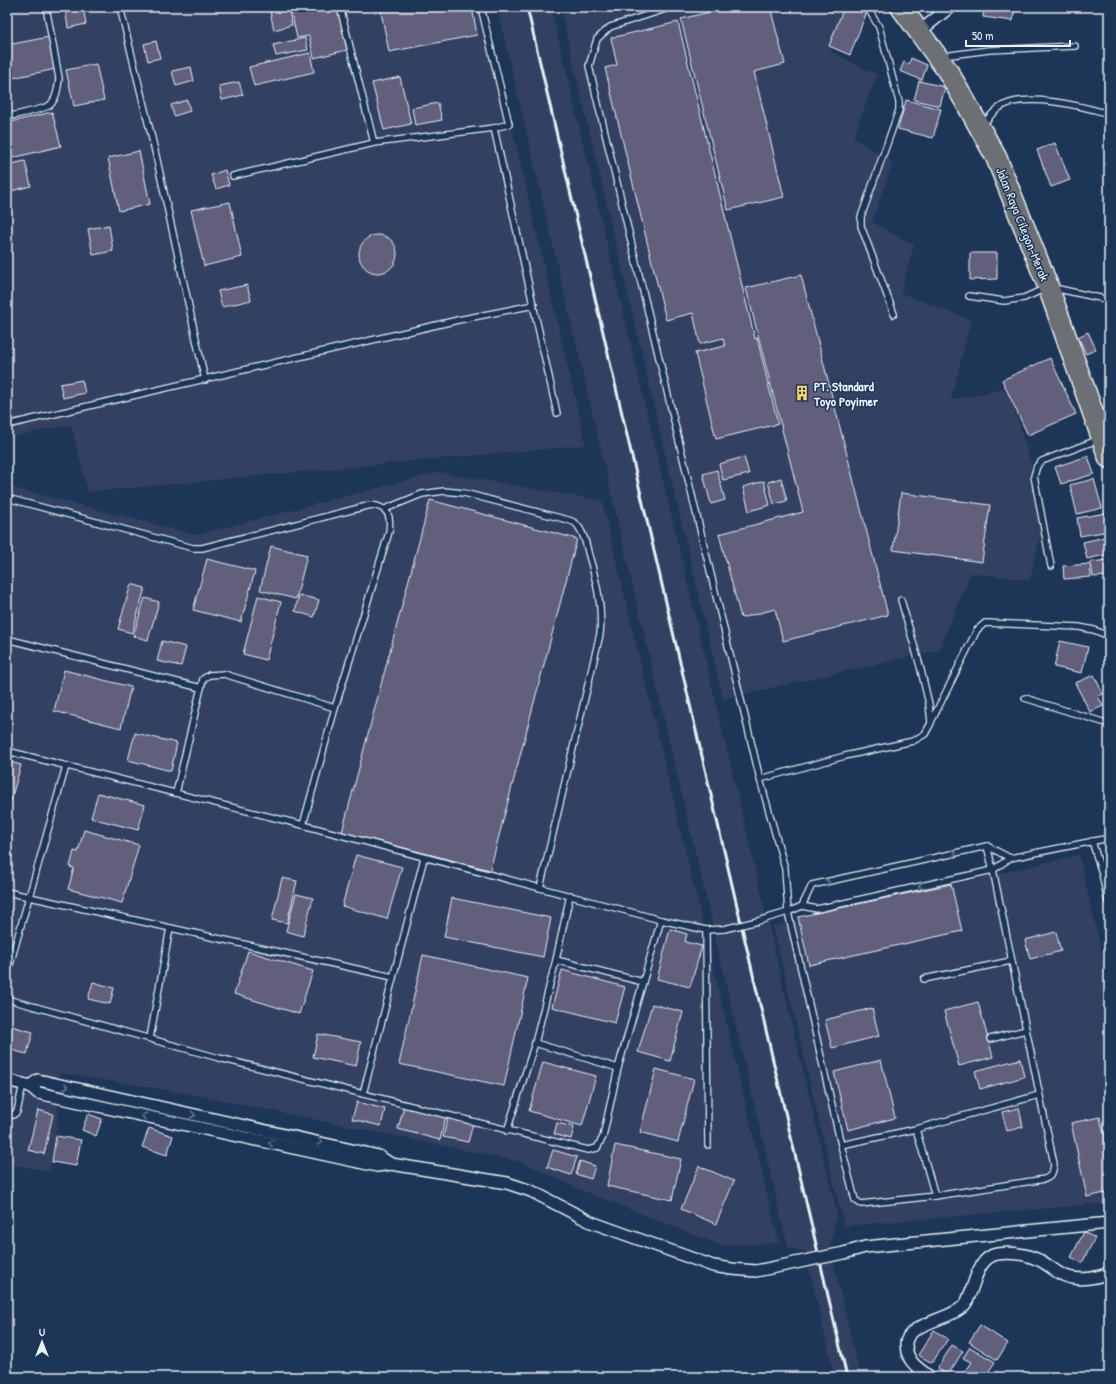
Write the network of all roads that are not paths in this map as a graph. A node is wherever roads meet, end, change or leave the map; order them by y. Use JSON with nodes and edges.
{"nodes":[{"id":1,"x":46,"y":7,"type":"edge"},
{"id":2,"x":120,"y":7,"type":"edge"},
{"id":3,"x":340,"y":7,"type":"edge"},
{"id":4,"x":481,"y":7,"type":"edge"},
{"id":5,"x":672,"y":7,"type":"edge"},
{"id":6,"x":868,"y":7,"type":"edge"},
{"id":7,"x":901,"y":7,"type":"edge"},
{"id":8,"x":950,"y":7,"type":"edge"},
{"id":9,"x":919,"y":32,"type":"junction"},
{"id":10,"x":1075,"y":46,"type":"dead end"},
{"id":11,"x":936,"y":56,"type":"junction"},
{"id":12,"x":1109,"y":114,"type":"edge"},
{"id":13,"x":7,"y":117,"type":"edge"},
{"id":14,"x":980,"y":127,"type":"junction"},
{"id":15,"x":494,"y":128,"type":"junction"},
{"id":16,"x":374,"y":143,"type":"junction"},
{"id":17,"x":233,"y":176,"type":"dead end"},
{"id":18,"x":1048,"y":286,"type":"junction"},
{"id":19,"x":969,"y":296,"type":"dead end"},
{"id":20,"x":1109,"y":300,"type":"edge"},
{"id":21,"x":534,"y":305,"type":"junction"},
{"id":22,"x":894,"y":314,"type":"dead end"},
{"id":23,"x":205,"y":380,"type":"junction"},
{"id":24,"x":557,"y":413,"type":"dead end"},
{"id":25,"x":7,"y":425,"type":"edge"},
{"id":26,"x":1102,"y":425,"type":"edge"},
{"id":27,"x":1109,"y":458,"type":"edge"},
{"id":28,"x":7,"y":498,"type":"edge"},
{"id":29,"x":386,"y":509,"type":"junction"},
{"id":30,"x":1051,"y":566,"type":"dead end"},
{"id":31,"x":901,"y":600,"type":"dead end"},
{"id":32,"x":1109,"y":636,"type":"edge"},
{"id":33,"x":7,"y":639,"type":"edge"},
{"id":34,"x":201,"y":688,"type":"junction"},
{"id":35,"x":1026,"y":698,"type":"dead end"},
{"id":36,"x":335,"y":708,"type":"junction"},
{"id":37,"x":931,"y":722,"type":"junction"},
{"id":38,"x":1109,"y":724,"type":"edge"},
{"id":39,"x":7,"y":751,"type":"edge"},
{"id":40,"x":66,"y":766,"type":"junction"},
{"id":41,"x":760,"y":778,"type":"junction"},
{"id":42,"x":176,"y":793,"type":"junction"},
{"id":43,"x":303,"y":825,"type":"junction"},
{"id":44,"x":1109,"y":838,"type":"edge"},
{"id":45,"x":1092,"y":842,"type":"junction"},
{"id":46,"x":987,"y":846,"type":"junction"},
{"id":47,"x":424,"y":858,"type":"junction"},
{"id":48,"x":1010,"y":858,"type":"junction"},
{"id":49,"x":993,"y":870,"type":"junction"},
{"id":50,"x":1109,"y":873,"type":"edge"},
{"id":51,"x":1102,"y":874,"type":"junction"},
{"id":52,"x":540,"y":888,"type":"junction"},
{"id":53,"x":7,"y":892,"type":"edge"},
{"id":54,"x":570,"y":895,"type":"junction"},
{"id":55,"x":29,"y":897,"type":"junction"},
{"id":56,"x":802,"y":906,"type":"junction"},
{"id":57,"x":1109,"y":907,"type":"edge"},
{"id":58,"x":788,"y":912,"type":"junction"},
{"id":59,"x":661,"y":920,"type":"junction"},
{"id":60,"x":170,"y":928,"type":"junction"},
{"id":61,"x":706,"y":930,"type":"junction"},
{"id":62,"x":556,"y":960,"type":"junction"},
{"id":63,"x":1012,"y":961,"type":"junction"},
{"id":64,"x":7,"y":975,"type":"edge"},
{"id":65,"x":393,"y":977,"type":"junction"},
{"id":66,"x":924,"y":979,"type":"dead end"},
{"id":67,"x":643,"y":982,"type":"junction"},
{"id":68,"x":7,"y":998,"type":"edge"},
{"id":69,"x":1026,"y":1030,"type":"junction"},
{"id":70,"x":150,"y":1038,"type":"junction"},
{"id":71,"x":990,"y":1039,"type":"dead end"},
{"id":72,"x":535,"y":1043,"type":"junction"},
{"id":73,"x":618,"y":1068,"type":"junction"},
{"id":74,"x":7,"y":1080,"type":"edge"},
{"id":75,"x":26,"y":1085,"type":"junction"},
{"id":76,"x":363,"y":1094,"type":"junction"},
{"id":77,"x":1039,"y":1095,"type":"junction"},
{"id":78,"x":7,"y":1115,"type":"edge"},
{"id":79,"x":916,"y":1129,"type":"junction"},
{"id":80,"x":507,"y":1130,"type":"junction"},
{"id":81,"x":708,"y":1145,"type":"dead end"},
{"id":82,"x":841,"y":1145,"type":"junction"},
{"id":83,"x":935,"y":1196,"type":"junction"},
{"id":84,"x":1109,"y":1223,"type":"edge"},
{"id":85,"x":1109,"y":1273,"type":"edge"},
{"id":86,"x":930,"y":1377,"type":"edge"}],
"edges":[{"from":1,"to":13,"type":"lane"},
{"from":2,"to":23,"type":"lane"},
{"from":3,"to":16,"type":"lane"},
{"from":4,"to":15,"type":"lane"},
{"from":5,"to":41,"type":"lane"},
{"from":6,"to":22,"type":"lane"},
{"from":7,"to":9,"type":"highway","name":"Jalan Raya Cilegon-Merak"},
{"from":8,"to":9,"type":"street"},
{"from":9,"to":11,"type":"highway","name":"Jalan Raya Cilegon-Merak"},
{"from":10,"to":11,"type":"lane"},
{"from":11,"to":14,"type":"highway","name":"Jalan Raya Cilegon-Merak"},
{"from":12,"to":14,"type":"lane"},
{"from":14,"to":18,"type":"highway","name":"Jalan Raya Cilegon-Merak"},
{"from":15,"to":16,"type":"lane"},
{"from":15,"to":21,"type":"lane"},
{"from":16,"to":17,"type":"lane"},
{"from":18,"to":19,"type":"lane"},
{"from":18,"to":20,"type":"lane"},
{"from":18,"to":26,"type":"highway","name":"Jalan Raya Cilegon-Merak"},
{"from":21,"to":23,"type":"lane"},
{"from":21,"to":24,"type":"lane"},
{"from":23,"to":25,"type":"lane"},
{"from":26,"to":27,"type":"highway","name":"Jalan Raya Cilegon-Merak"},
{"from":26,"to":30,"type":"lane"},
{"from":28,"to":29,"type":"lane"},
{"from":29,"to":36,"type":"lane"},
{"from":29,"to":52,"type":"lane"},
{"from":31,"to":37,"type":"lane"},
{"from":32,"to":37,"type":"lane"},
{"from":33,"to":34,"type":"lane"},
{"from":34,"to":36,"type":"lane"},
{"from":34,"to":42,"type":"lane"},
{"from":35,"to":38,"type":"lane"},
{"from":36,"to":43,"type":"lane"},
{"from":37,"to":41,"type":"lane"},
{"from":39,"to":40,"type":"lane"},
{"from":40,"to":42,"type":"lane"},
{"from":40,"to":55,"type":"lane"},
{"from":41,"to":58,"type":"lane"},
{"from":42,"to":43,"type":"lane"},
{"from":43,"to":47,"type":"lane"},
{"from":44,"to":45,"type":"lane"},
{"from":45,"to":48,"type":"lane"},
{"from":45,"to":51,"type":"lane"},
{"from":46,"to":48,"type":"lane"},
{"from":46,"to":49,"type":"lane"},
{"from":56,"to":46,"type":"lane","one_way":true},
{"from":47,"to":52,"type":"lane"},
{"from":47,"to":65,"type":"lane"},
{"from":48,"to":49,"type":"lane"},
{"from":49,"to":56,"type":"lane","one_way":true},
{"from":49,"to":63,"type":"lane"},
{"from":50,"to":51,"type":"lane"},
{"from":51,"to":57,"type":"lane"},
{"from":52,"to":54,"type":"lane"},
{"from":53,"to":55,"type":"lane"},
{"from":54,"to":59,"type":"lane"},
{"from":54,"to":62,"type":"lane"},
{"from":55,"to":60,"type":"lane"},
{"from":55,"to":64,"type":"lane"},
{"from":56,"to":58,"type":"lane"},
{"from":58,"to":61,"type":"lane","bridge":true},
{"from":58,"to":82,"type":"lane"},
{"from":59,"to":61,"type":"lane"},
{"from":59,"to":67,"type":"lane"},
{"from":60,"to":65,"type":"lane"},
{"from":60,"to":70,"type":"lane"},
{"from":61,"to":81,"type":"lane"},
{"from":62,"to":67,"type":"lane"},
{"from":62,"to":72,"type":"lane"},
{"from":63,"to":66,"type":"lane"},
{"from":63,"to":69,"type":"lane"},
{"from":65,"to":76,"type":"lane"},
{"from":67,"to":73,"type":"lane"},
{"from":68,"to":70,"type":"lane"},
{"from":69,"to":71,"type":"lane"},
{"from":69,"to":77,"type":"lane"},
{"from":70,"to":76,"type":"lane"},
{"from":72,"to":73,"type":"lane"},
{"from":72,"to":80,"type":"lane"},
{"from":73,"to":80,"type":"lane"},
{"from":74,"to":75,"type":"street"},
{"from":75,"to":78,"type":"lane"},
{"from":75,"to":84,"type":"street","bridge":true},
{"from":76,"to":80,"type":"lane"},
{"from":77,"to":79,"type":"lane"},
{"from":77,"to":83,"type":"lane"},
{"from":79,"to":82,"type":"lane"},
{"from":79,"to":83,"type":"lane"},
{"from":82,"to":83,"type":"lane"},
{"from":85,"to":86,"type":"street"}]}
